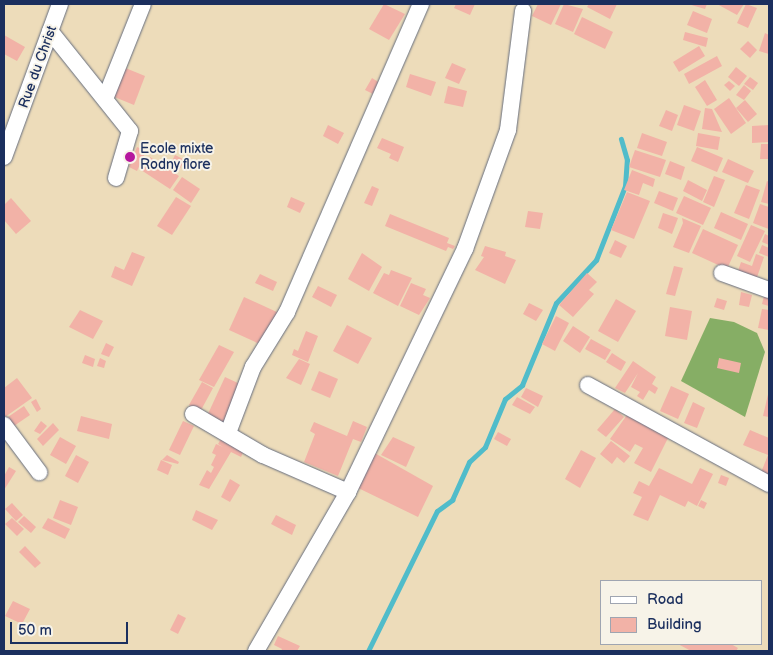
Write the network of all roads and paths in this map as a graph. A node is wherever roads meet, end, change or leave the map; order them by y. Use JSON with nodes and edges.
{"nodes":[{"id":1,"x":60,"y":4,"type":"edge"},
{"id":2,"x":143,"y":4,"type":"edge"},
{"id":3,"x":420,"y":4,"type":"edge"},
{"id":4,"x":523,"y":11,"type":"dead end"},
{"id":5,"x":50,"y":31,"type":"junction"},
{"id":6,"x":105,"y":99,"type":"junction"},
{"id":7,"x":4,"y":157,"type":"edge"},
{"id":8,"x":116,"y":178,"type":"dead end"},
{"id":9,"x":722,"y":273,"type":"dead end"},
{"id":10,"x":769,"y":290,"type":"edge"},
{"id":11,"x":588,"y":386,"type":"dead end"},
{"id":12,"x":193,"y":414,"type":"dead end"},
{"id":13,"x":4,"y":425,"type":"edge"},
{"id":14,"x":228,"y":433,"type":"junction"},
{"id":15,"x":39,"y":472,"type":"dead end"},
{"id":16,"x":769,"y":484,"type":"edge"},
{"id":17,"x":348,"y":492,"type":"junction"},
{"id":18,"x":256,"y":651,"type":"edge"}],
"edges":[{"from":1,"to":5,"type":"street","name":"Rue du Christ"},
{"from":2,"to":6,"type":"street"},
{"from":3,"to":14,"type":"street"},
{"from":4,"to":17,"type":"street"},
{"from":5,"to":6,"type":"street"},
{"from":5,"to":7,"type":"street","name":"Rue du Christ"},
{"from":6,"to":8,"type":"street"},
{"from":9,"to":10,"type":"street"},
{"from":11,"to":16,"type":"street"},
{"from":12,"to":14,"type":"street"},
{"from":13,"to":15,"type":"street"},
{"from":14,"to":17,"type":"street"},
{"from":17,"to":18,"type":"street"}]}
